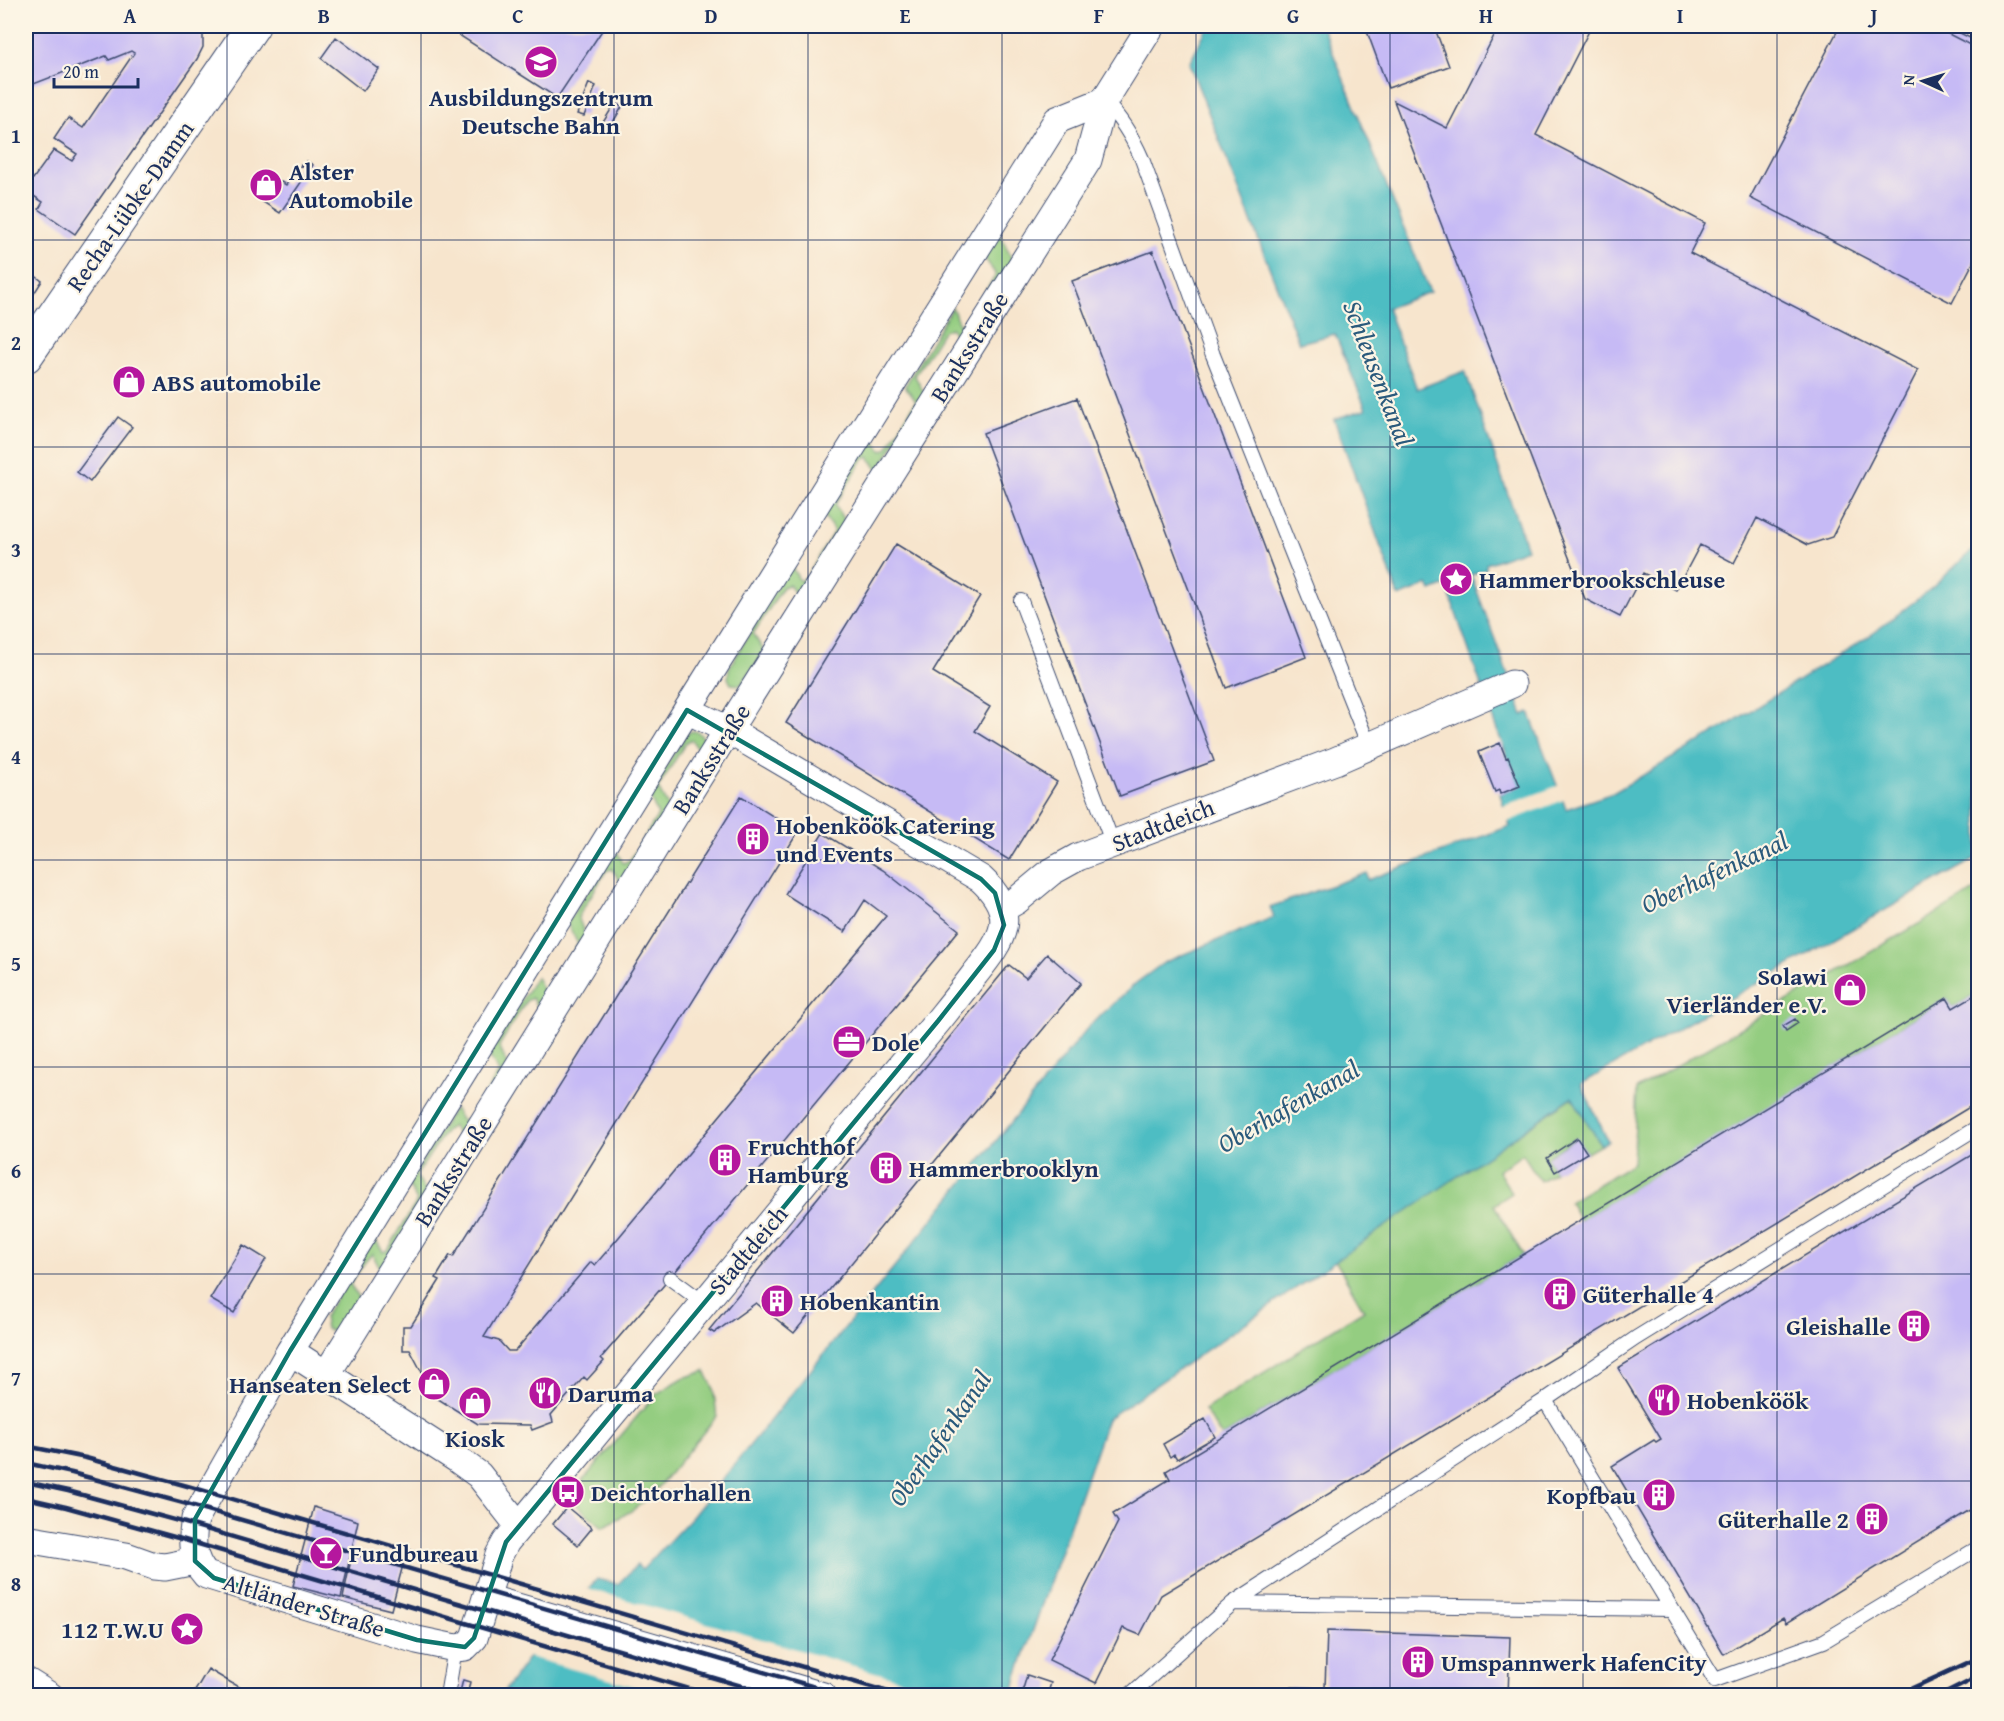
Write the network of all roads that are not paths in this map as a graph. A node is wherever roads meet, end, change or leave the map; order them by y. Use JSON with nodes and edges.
{"nodes":[{"id":1,"x":253,"y":26,"type":"edge"},
{"id":2,"x":1150,"y":26,"type":"edge"},
{"id":3,"x":1104,"y":100,"type":"junction"},
{"id":4,"x":26,"y":356,"type":"edge"},
{"id":5,"x":1022,"y":602,"type":"dead end"},
{"id":6,"x":1512,"y":684,"type":"dead end"},
{"id":7,"x":687,"y":710,"type":"junction"},
{"id":8,"x":728,"y":730,"type":"junction"},
{"id":9,"x":1369,"y":746,"type":"junction"},
{"id":10,"x":1113,"y":844,"type":"junction"},
{"id":11,"x":1002,"y":909,"type":"junction"},
{"id":12,"x":1978,"y":1127,"type":"edge"},
{"id":13,"x":670,"y":1278,"type":"dead end"},
{"id":14,"x":704,"y":1303,"type":"junction"},
{"id":15,"x":290,"y":1351,"type":"junction"},
{"id":16,"x":326,"y":1374,"type":"junction"},
{"id":17,"x":1545,"y":1400,"type":"junction"},
{"id":18,"x":519,"y":1526,"type":"junction"},
{"id":19,"x":26,"y":1539,"type":"edge"},
{"id":20,"x":1978,"y":1548,"type":"edge"},
{"id":21,"x":195,"y":1561,"type":"junction"},
{"id":22,"x":486,"y":1598,"type":"junction"},
{"id":23,"x":1233,"y":1603,"type":"junction"},
{"id":24,"x":1672,"y":1609,"type":"junction"},
{"id":25,"x":464,"y":1643,"type":"junction"},
{"id":26,"x":26,"y":1681,"type":"edge"},
{"id":27,"x":50,"y":1695,"type":"edge"},
{"id":28,"x":447,"y":1695,"type":"edge"},
{"id":29,"x":823,"y":1695,"type":"edge"},
{"id":30,"x":1129,"y":1695,"type":"edge"}],
"edges":[{"from":1,"to":4,"type":"main road","name":"Recha-Lübke-Damm"},
{"from":2,"to":3,"type":"street","name":"Banksstraße"},
{"from":3,"to":7,"type":"street","name":"Banksstraße"},
{"from":3,"to":8,"type":"street","name":"Banksstraße"},
{"from":3,"to":9,"type":"lane"},
{"from":5,"to":10,"type":"lane"},
{"from":6,"to":9,"type":"street","name":"Stadtdeich"},
{"from":7,"to":8,"type":"street"},
{"from":7,"to":15,"type":"street","name":"Banksstraße"},
{"from":8,"to":11,"type":"street"},
{"from":8,"to":16,"type":"street","name":"Banksstraße"},
{"from":9,"to":10,"type":"street","name":"Stadtdeich"},
{"from":10,"to":11,"type":"street","name":"Stadtdeich"},
{"from":11,"to":14,"type":"street","name":"Stadtdeich"},
{"from":12,"to":17,"type":"lane"},
{"from":13,"to":14,"type":"lane"},
{"from":14,"to":18,"type":"street","name":"Stadtdeich"},
{"from":15,"to":16,"type":"street"},
{"from":15,"to":21,"type":"street","name":"Banksstraße"},
{"from":16,"to":18,"type":"street"},
{"from":17,"to":23,"type":"lane"},
{"from":17,"to":24,"type":"lane"},
{"from":18,"to":22,"type":"street","name":"Stadtdeich"},
{"from":19,"to":21,"type":"street","name":"Altländer Straße"},
{"from":20,"to":24,"type":"lane"},
{"from":21,"to":25,"type":"street","name":"Altländer Straße"},
{"from":22,"to":25,"type":"street"},
{"from":22,"to":29,"type":"street"},
{"from":23,"to":24,"type":"lane"},
{"from":23,"to":30,"type":"lane"},
{"from":25,"to":28,"type":"lane"},
{"from":26,"to":27,"type":"street"}]}
